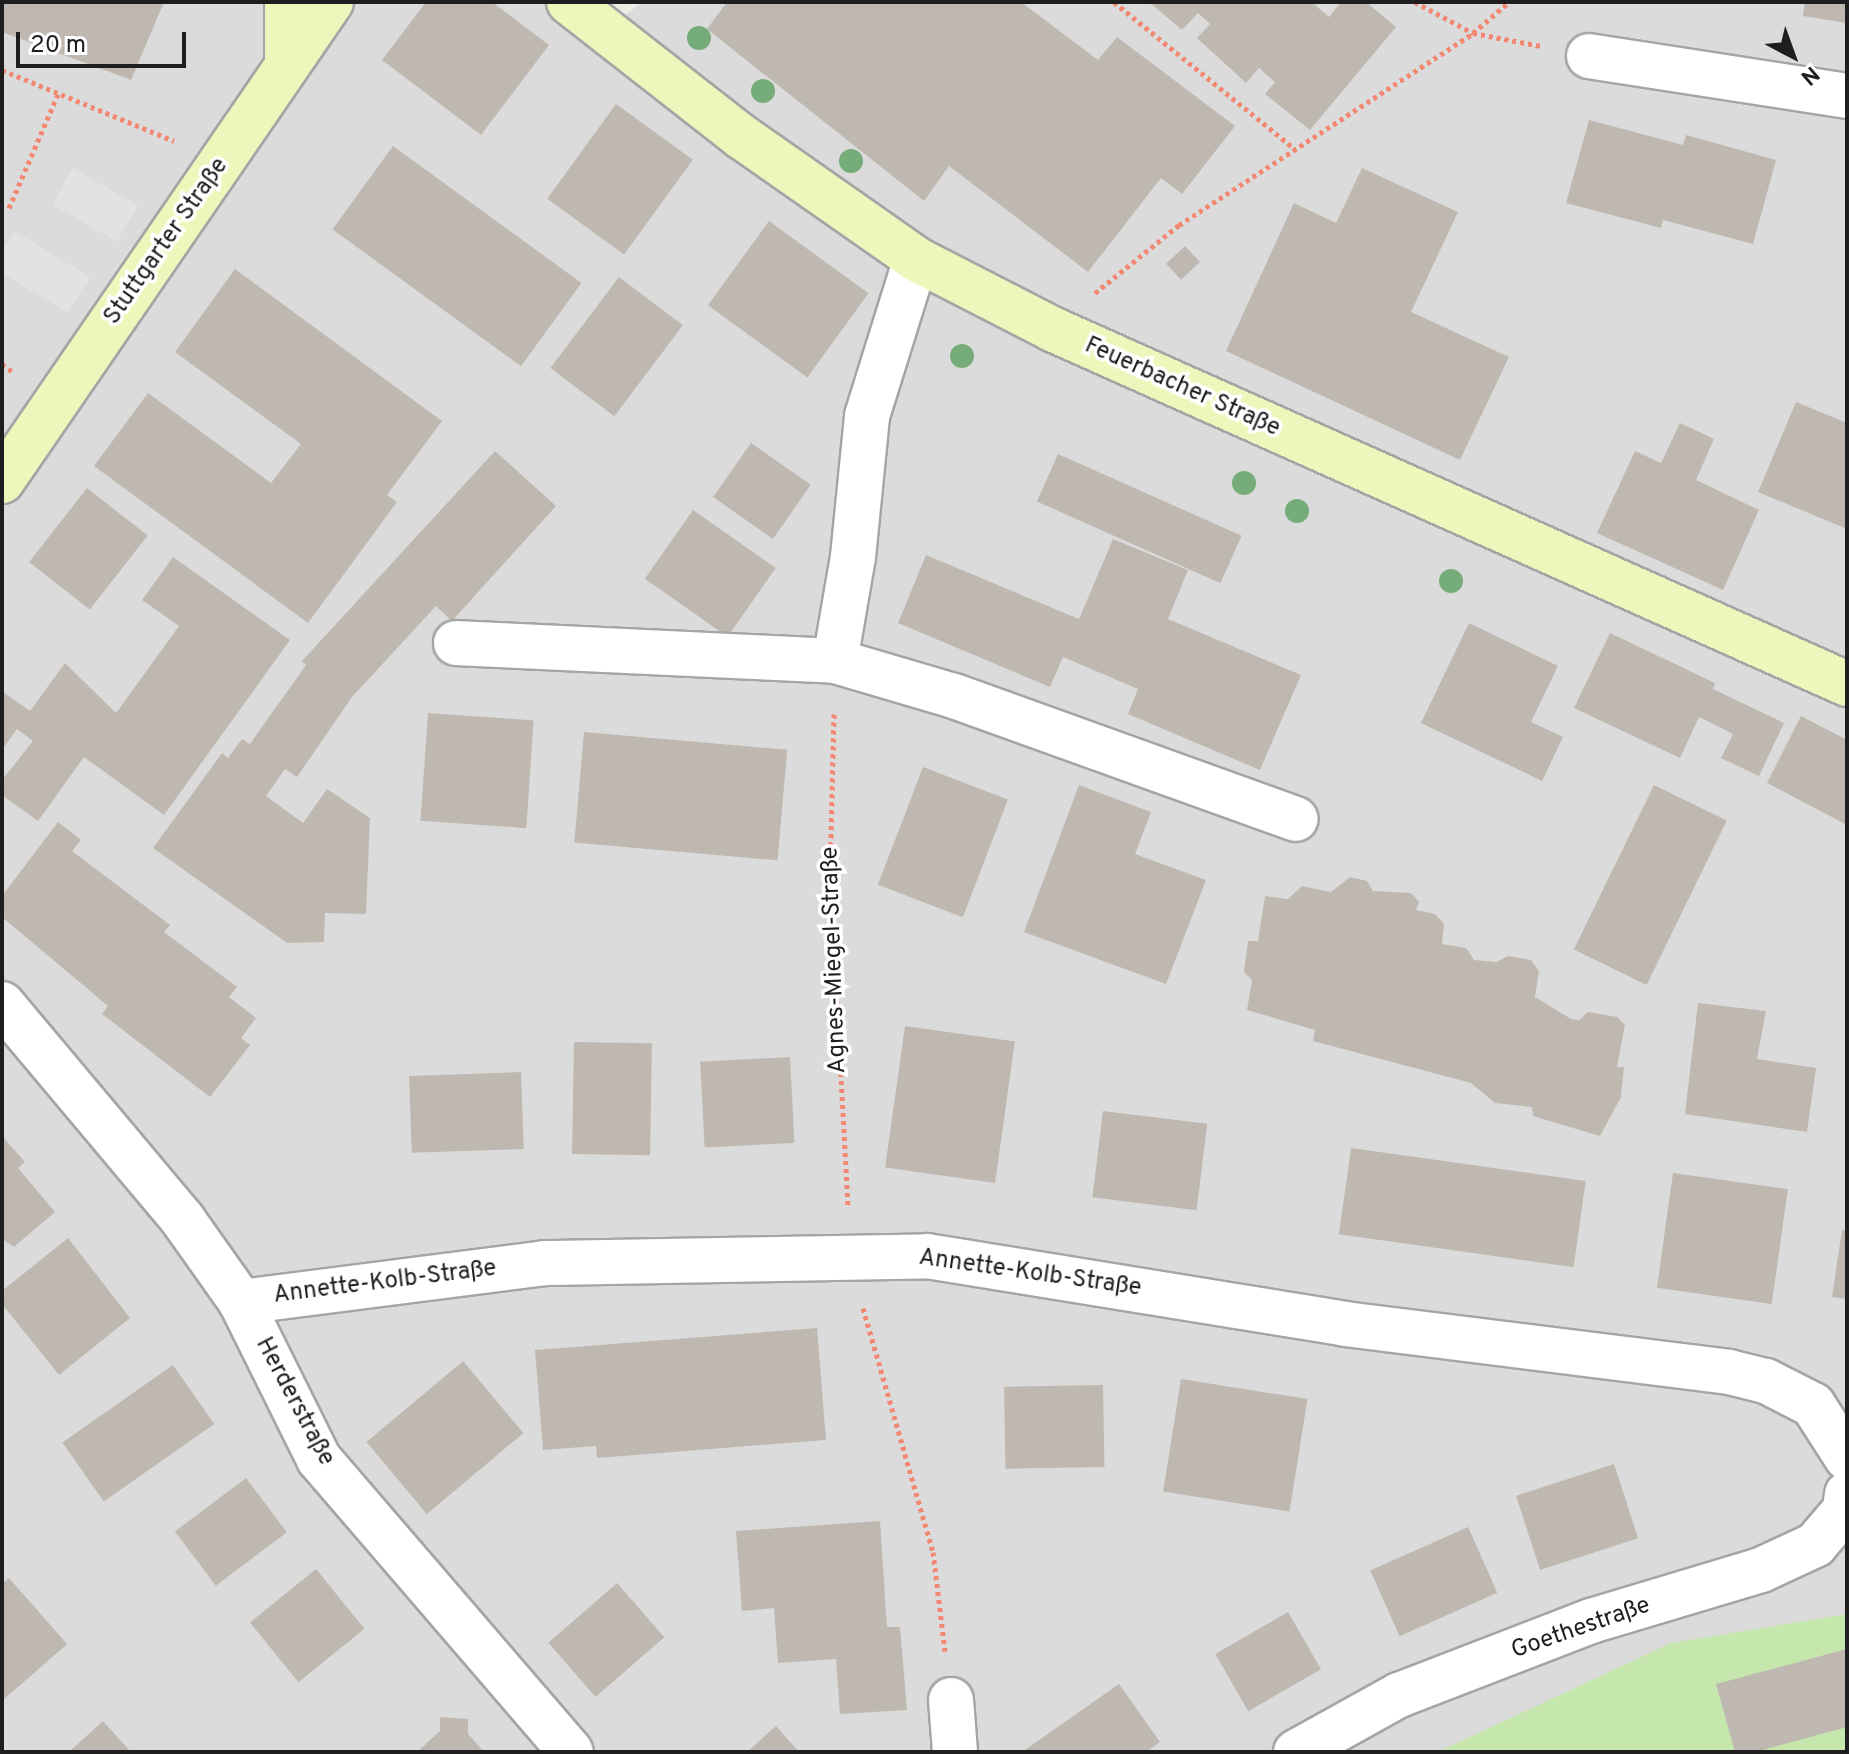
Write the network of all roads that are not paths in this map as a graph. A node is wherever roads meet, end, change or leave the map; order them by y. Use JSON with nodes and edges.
{"nodes":[{"id":1,"x":287,"y":2,"type":"edge"},
{"id":2,"x":331,"y":2,"type":"edge"},
{"id":3,"x":569,"y":2,"type":"edge"},
{"id":4,"x":1589,"y":56,"type":"road end"},
{"id":5,"x":287,"y":63,"type":"junction"},
{"id":6,"x":1847,"y":96,"type":"edge"},
{"id":7,"x":916,"y":259,"type":"junction"},
{"id":8,"x":2,"y":481,"type":"edge"},
{"id":9,"x":456,"y":643,"type":"dead end"},
{"id":10,"x":835,"y":661,"type":"junction"},
{"id":11,"x":1847,"y":684,"type":"edge"},
{"id":12,"x":1296,"y":819,"type":"dead end"},
{"id":13,"x":2,"y":1004,"type":"edge"},
{"id":14,"x":241,"y":1302,"type":"junction"},
{"id":15,"x":1830,"y":1407,"type":"edge"},
{"id":16,"x":1847,"y":1458,"type":"edge"},
{"id":17,"x":1847,"y":1494,"type":"edge"},
{"id":18,"x":951,"y":1700,"type":"road end"},
{"id":19,"x":571,"y":1752,"type":"edge"},
{"id":20,"x":955,"y":1752,"type":"edge"},
{"id":21,"x":1296,"y":1752,"type":"edge"}],
"edges":[{"from":1,"to":5,"type":"main road"},
{"from":2,"to":5,"type":"main road","name":"Stuttgarter Straße"},
{"from":3,"to":7,"type":"main road","name":"Feuerbacher Straße"},
{"from":4,"to":6,"type":"street"},
{"from":5,"to":8,"type":"main road","name":"Stuttgarter Straße"},
{"from":7,"to":10,"type":"street"},
{"from":7,"to":11,"type":"main road","name":"Feuerbacher Straße"},
{"from":9,"to":10,"type":"street"},
{"from":10,"to":12,"type":"street"},
{"from":13,"to":14,"type":"street","name":"Herderstraße"},
{"from":14,"to":15,"type":"street","name":"Annette-Kolb-Straße"},
{"from":14,"to":19,"type":"street","name":"Herderstraße"},
{"from":15,"to":16,"type":"street"},
{"from":17,"to":21,"type":"street","name":"Goethestraße"},
{"from":18,"to":20,"type":"street"}]}
